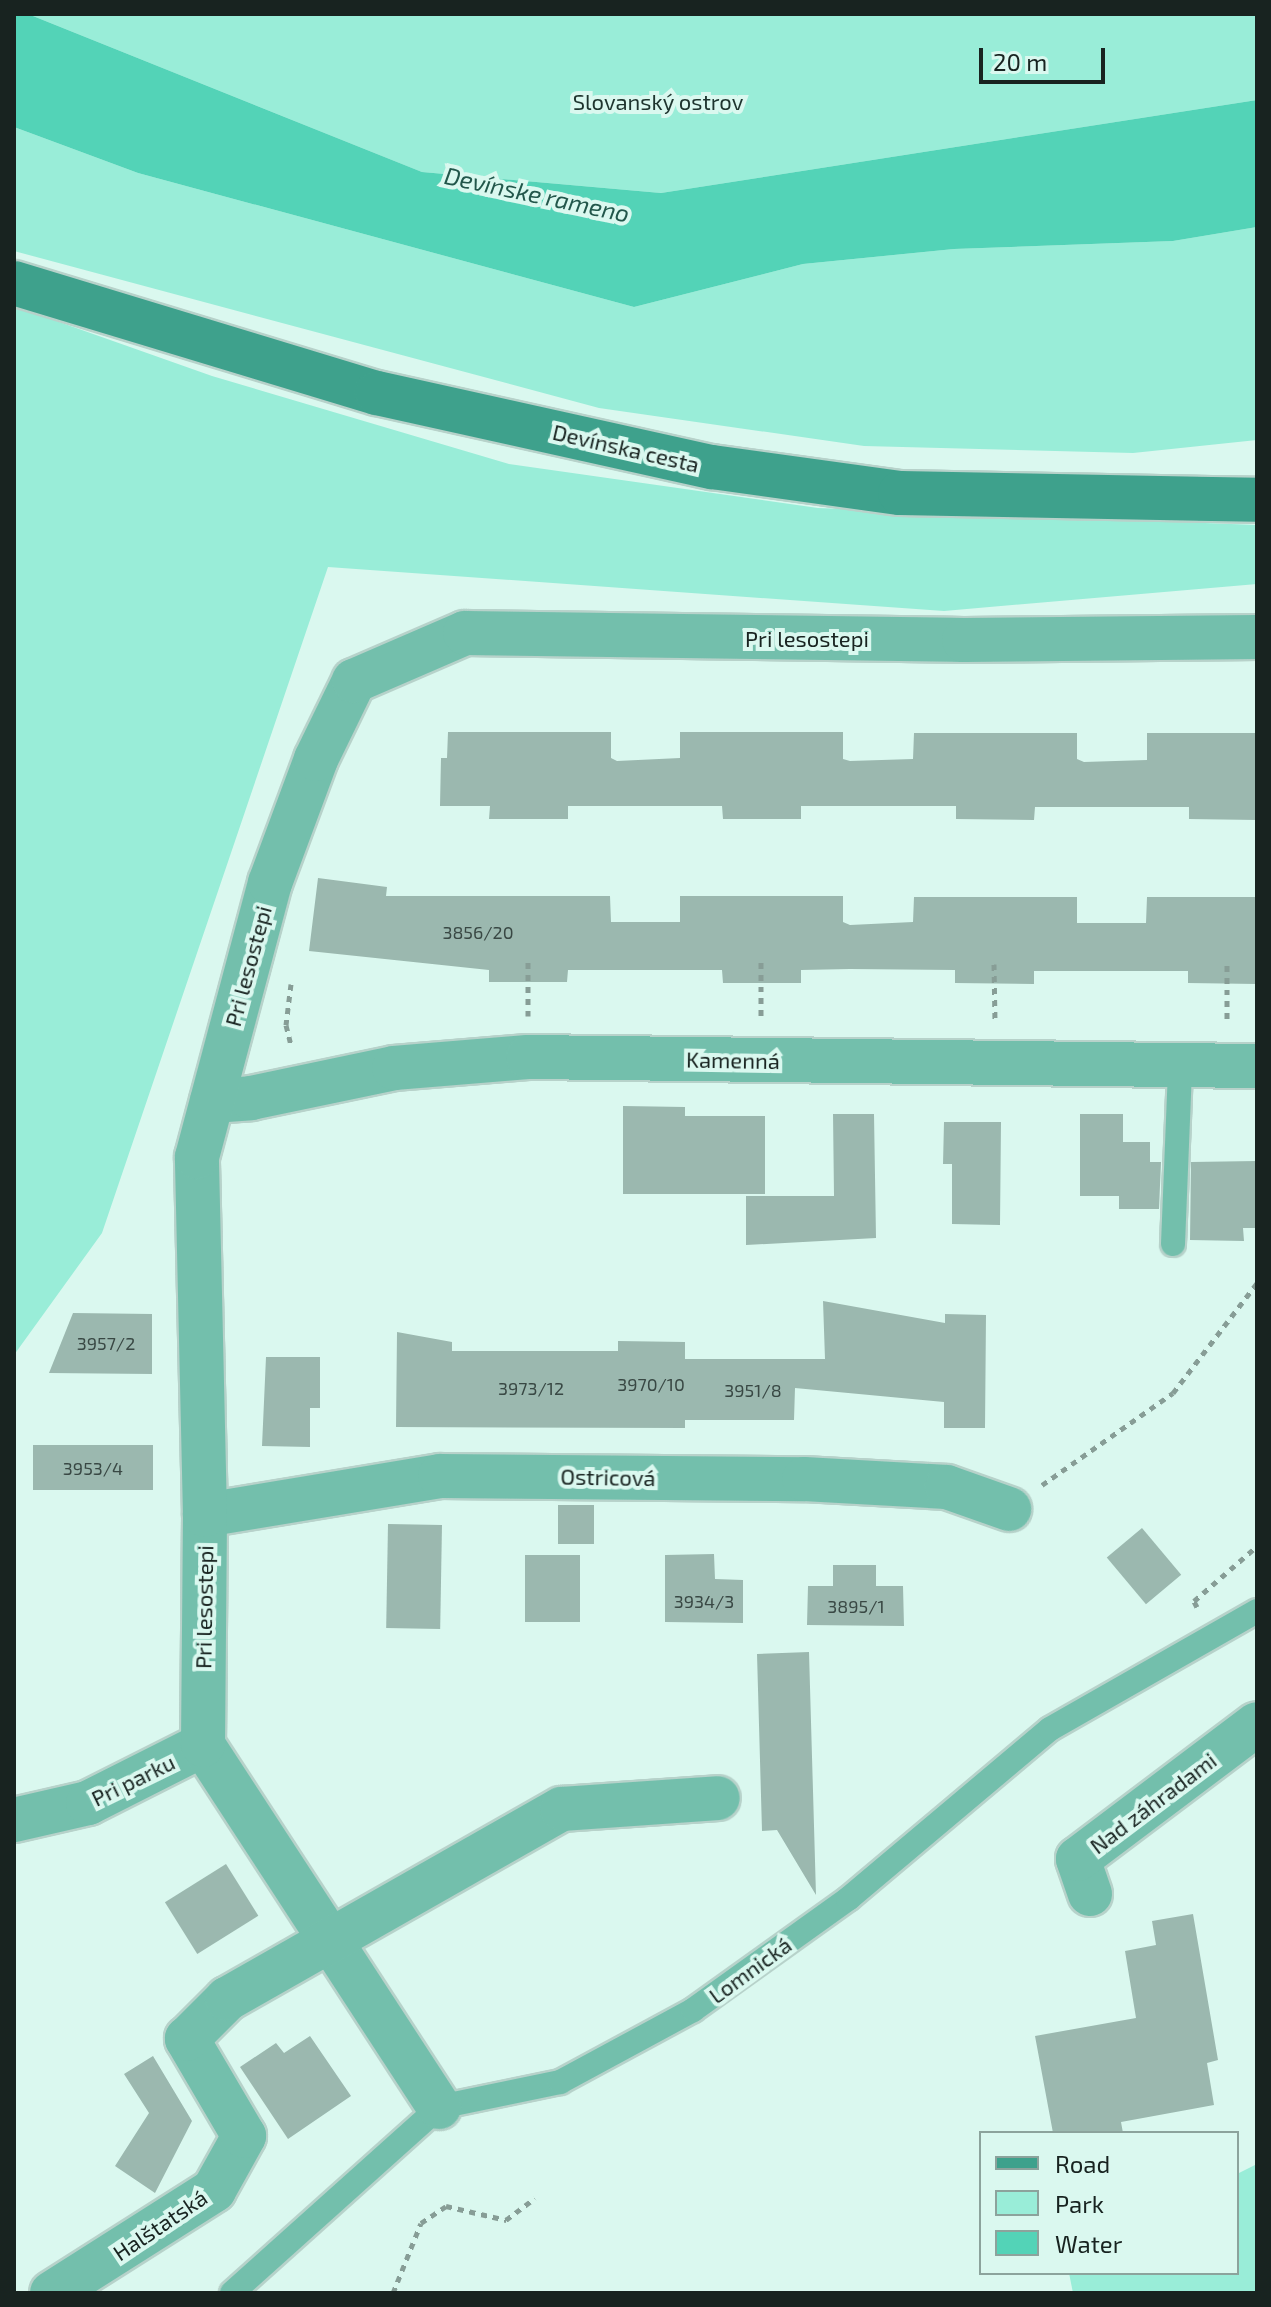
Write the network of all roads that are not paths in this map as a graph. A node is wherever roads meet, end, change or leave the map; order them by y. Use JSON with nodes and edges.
{"nodes":[{"id":1,"x":14,"y":283,"type":"edge"},
{"id":2,"x":1257,"y":500,"type":"edge"},
{"id":3,"x":1257,"y":637,"type":"edge"},
{"id":4,"x":1242,"y":1066,"type":"edge"},
{"id":5,"x":1180,"y":1068,"type":"junction"},
{"id":6,"x":212,"y":1101,"type":"junction"},
{"id":7,"x":1173,"y":1244,"type":"dead end"},
{"id":8,"x":1009,"y":1509,"type":"road end"},
{"id":9,"x":205,"y":1515,"type":"junction"},
{"id":10,"x":1257,"y":1611,"type":"edge"},
{"id":11,"x":1257,"y":1724,"type":"edge"},
{"id":12,"x":203,"y":1745,"type":"junction"},
{"id":13,"x":718,"y":1798,"type":"dead end"},
{"id":14,"x":14,"y":1820,"type":"edge"},
{"id":15,"x":1090,"y":1894,"type":"dead end"},
{"id":16,"x":333,"y":1940,"type":"junction"},
{"id":17,"x":439,"y":2107,"type":"junction"},
{"id":18,"x":52,"y":2293,"type":"edge"},
{"id":19,"x":232,"y":2293,"type":"edge"}],
"edges":[{"from":1,"to":2,"type":"street","name":"Devínska cesta"},
{"from":3,"to":6,"type":"street","name":"Pri lesostepi"},
{"from":4,"to":5,"type":"street","name":"Kamenná"},
{"from":5,"to":6,"type":"street","name":"Kamenná"},
{"from":5,"to":7,"type":"lane"},
{"from":6,"to":9,"type":"street","name":"Pri lesostepi"},
{"from":8,"to":9,"type":"street","name":"Ostricová"},
{"from":9,"to":12,"type":"street","name":"Pri lesostepi"},
{"from":10,"to":17,"type":"lane","name":"Lomnická"},
{"from":11,"to":15,"type":"street","name":"Nad záhradami"},
{"from":12,"to":14,"type":"street","name":"Pri parku"},
{"from":12,"to":16,"type":"street"},
{"from":13,"to":16,"type":"street"},
{"from":16,"to":17,"type":"street"},
{"from":16,"to":18,"type":"street","name":"Halštatská"},
{"from":17,"to":19,"type":"lane"}]}
